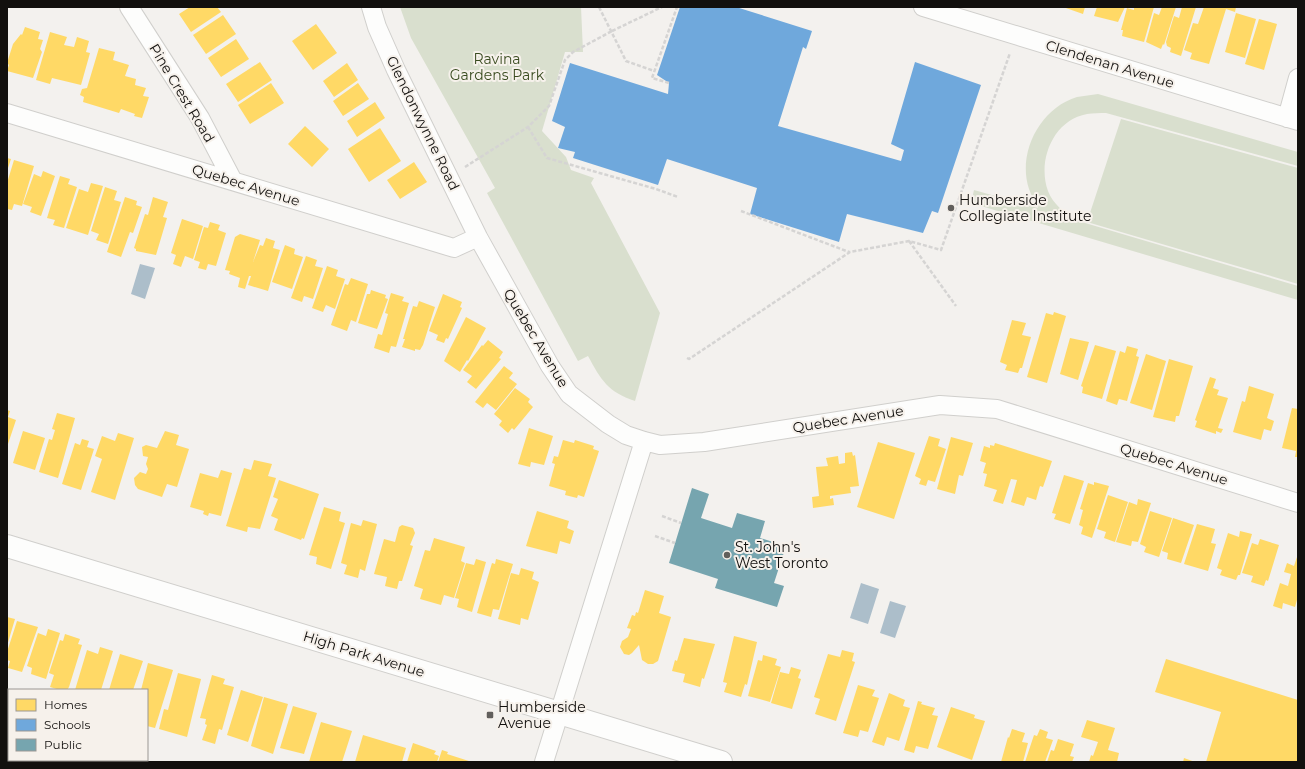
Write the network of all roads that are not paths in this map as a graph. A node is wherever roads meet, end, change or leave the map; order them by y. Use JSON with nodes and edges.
{"nodes":[{"id":1,"x":129,"y":7,"type":"edge"},
{"id":2,"x":371,"y":7,"type":"edge"},
{"id":3,"x":923,"y":7,"type":"edge"},
{"id":4,"x":952,"y":11,"type":"edge"},
{"id":5,"x":1298,"y":78,"type":"edge"},
{"id":6,"x":7,"y":113,"type":"edge"},
{"id":7,"x":1292,"y":120,"type":"edge"},
{"id":8,"x":233,"y":182,"type":"junction"},
{"id":9,"x":478,"y":237,"type":"junction"},
{"id":10,"x":644,"y":441,"type":"junction"},
{"id":11,"x":1298,"y":503,"type":"edge"},
{"id":12,"x":7,"y":546,"type":"edge"},
{"id":13,"x":559,"y":713,"type":"junction"},
{"id":14,"x":544,"y":762,"type":"edge"},
{"id":15,"x":721,"y":762,"type":"edge"}],
"edges":[{"from":1,"to":8,"type":"street","name":"Pine Crest Road"},
{"from":2,"to":9,"type":"street","name":"Glendonwynne Road"},
{"from":3,"to":4,"type":"street","name":"Clendenan Avenue"},
{"from":4,"to":7,"type":"street","name":"Clendenan Avenue"},
{"from":5,"to":7,"type":"street"},
{"from":6,"to":8,"type":"street","name":"Quebec Avenue"},
{"from":8,"to":9,"type":"street","name":"Quebec Avenue"},
{"from":9,"to":10,"type":"street","name":"Quebec Avenue"},
{"from":10,"to":11,"type":"street","name":"Quebec Avenue"},
{"from":10,"to":13,"type":"street"},
{"from":12,"to":13,"type":"street","name":"High Park Avenue"},
{"from":13,"to":14,"type":"street"},
{"from":13,"to":15,"type":"street","name":"High Park Avenue"}]}
